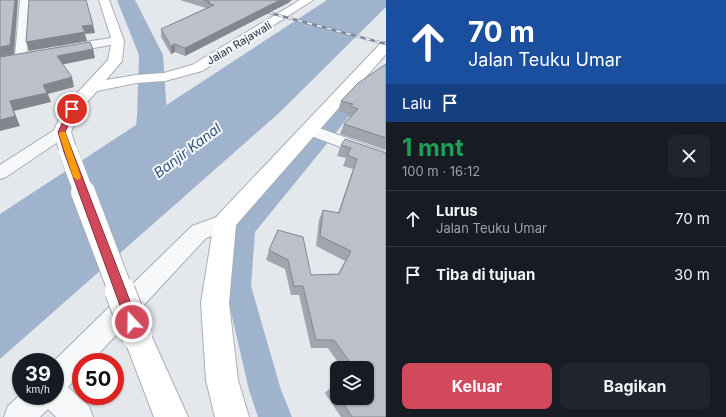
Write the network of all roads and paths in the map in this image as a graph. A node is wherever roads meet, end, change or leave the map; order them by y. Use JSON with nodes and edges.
{"nodes":[{"id":1,"x":26,"y":0,"type":"edge"},
{"id":2,"x":104,"y":0,"type":"edge"},
{"id":3,"x":308,"y":0,"type":"edge"},
{"id":4,"x":118,"y":41,"type":"junction"},
{"id":5,"x":385,"y":49,"type":"edge"},
{"id":6,"x":51,"y":52,"type":"edge"},
{"id":7,"x":36,"y":54,"type":"edge"},
{"id":8,"x":21,"y":56,"type":"junction"},
{"id":9,"x":7,"y":59,"type":"edge"},
{"id":10,"x":92,"y":87,"type":"junction"},
{"id":11,"x":312,"y":132,"type":"junction"},
{"id":12,"x":65,"y":142,"type":"junction"},
{"id":13,"x":386,"y":158,"type":"edge"},
{"id":14,"x":0,"y":173,"type":"edge"},
{"id":15,"x":225,"y":222,"type":"junction"},
{"id":16,"x":64,"y":371,"type":"edge"},
{"id":17,"x":64,"y":404,"type":"edge"},
{"id":18,"x":31,"y":405,"type":"edge"},
{"id":19,"x":19,"y":417,"type":"edge"},
{"id":20,"x":78,"y":417,"type":"edge"},
{"id":21,"x":171,"y":417,"type":"edge"},
{"id":22,"x":232,"y":417,"type":"edge"}],
"edges":[{"from":1,"to":8,"type":"street"},
{"from":2,"to":4,"type":"street"},
{"from":3,"to":10,"type":"street","name":"Jalan Rajawali"},
{"from":4,"to":6,"type":"street"},
{"from":4,"to":10,"type":"street"},
{"from":5,"to":11,"type":"street"},
{"from":7,"to":8,"type":"street"},
{"from":8,"to":9,"type":"street"},
{"from":10,"to":12,"type":"street"},
{"from":11,"to":13,"type":"street"},
{"from":11,"to":15,"type":"street"},
{"from":12,"to":14,"type":"street"},
{"from":12,"to":21,"type":"street","bridge":true},
{"from":15,"to":16,"type":"street"},
{"from":15,"to":22,"type":"street"},
{"from":17,"to":20,"type":"street"},
{"from":18,"to":19,"type":"street"}]}
